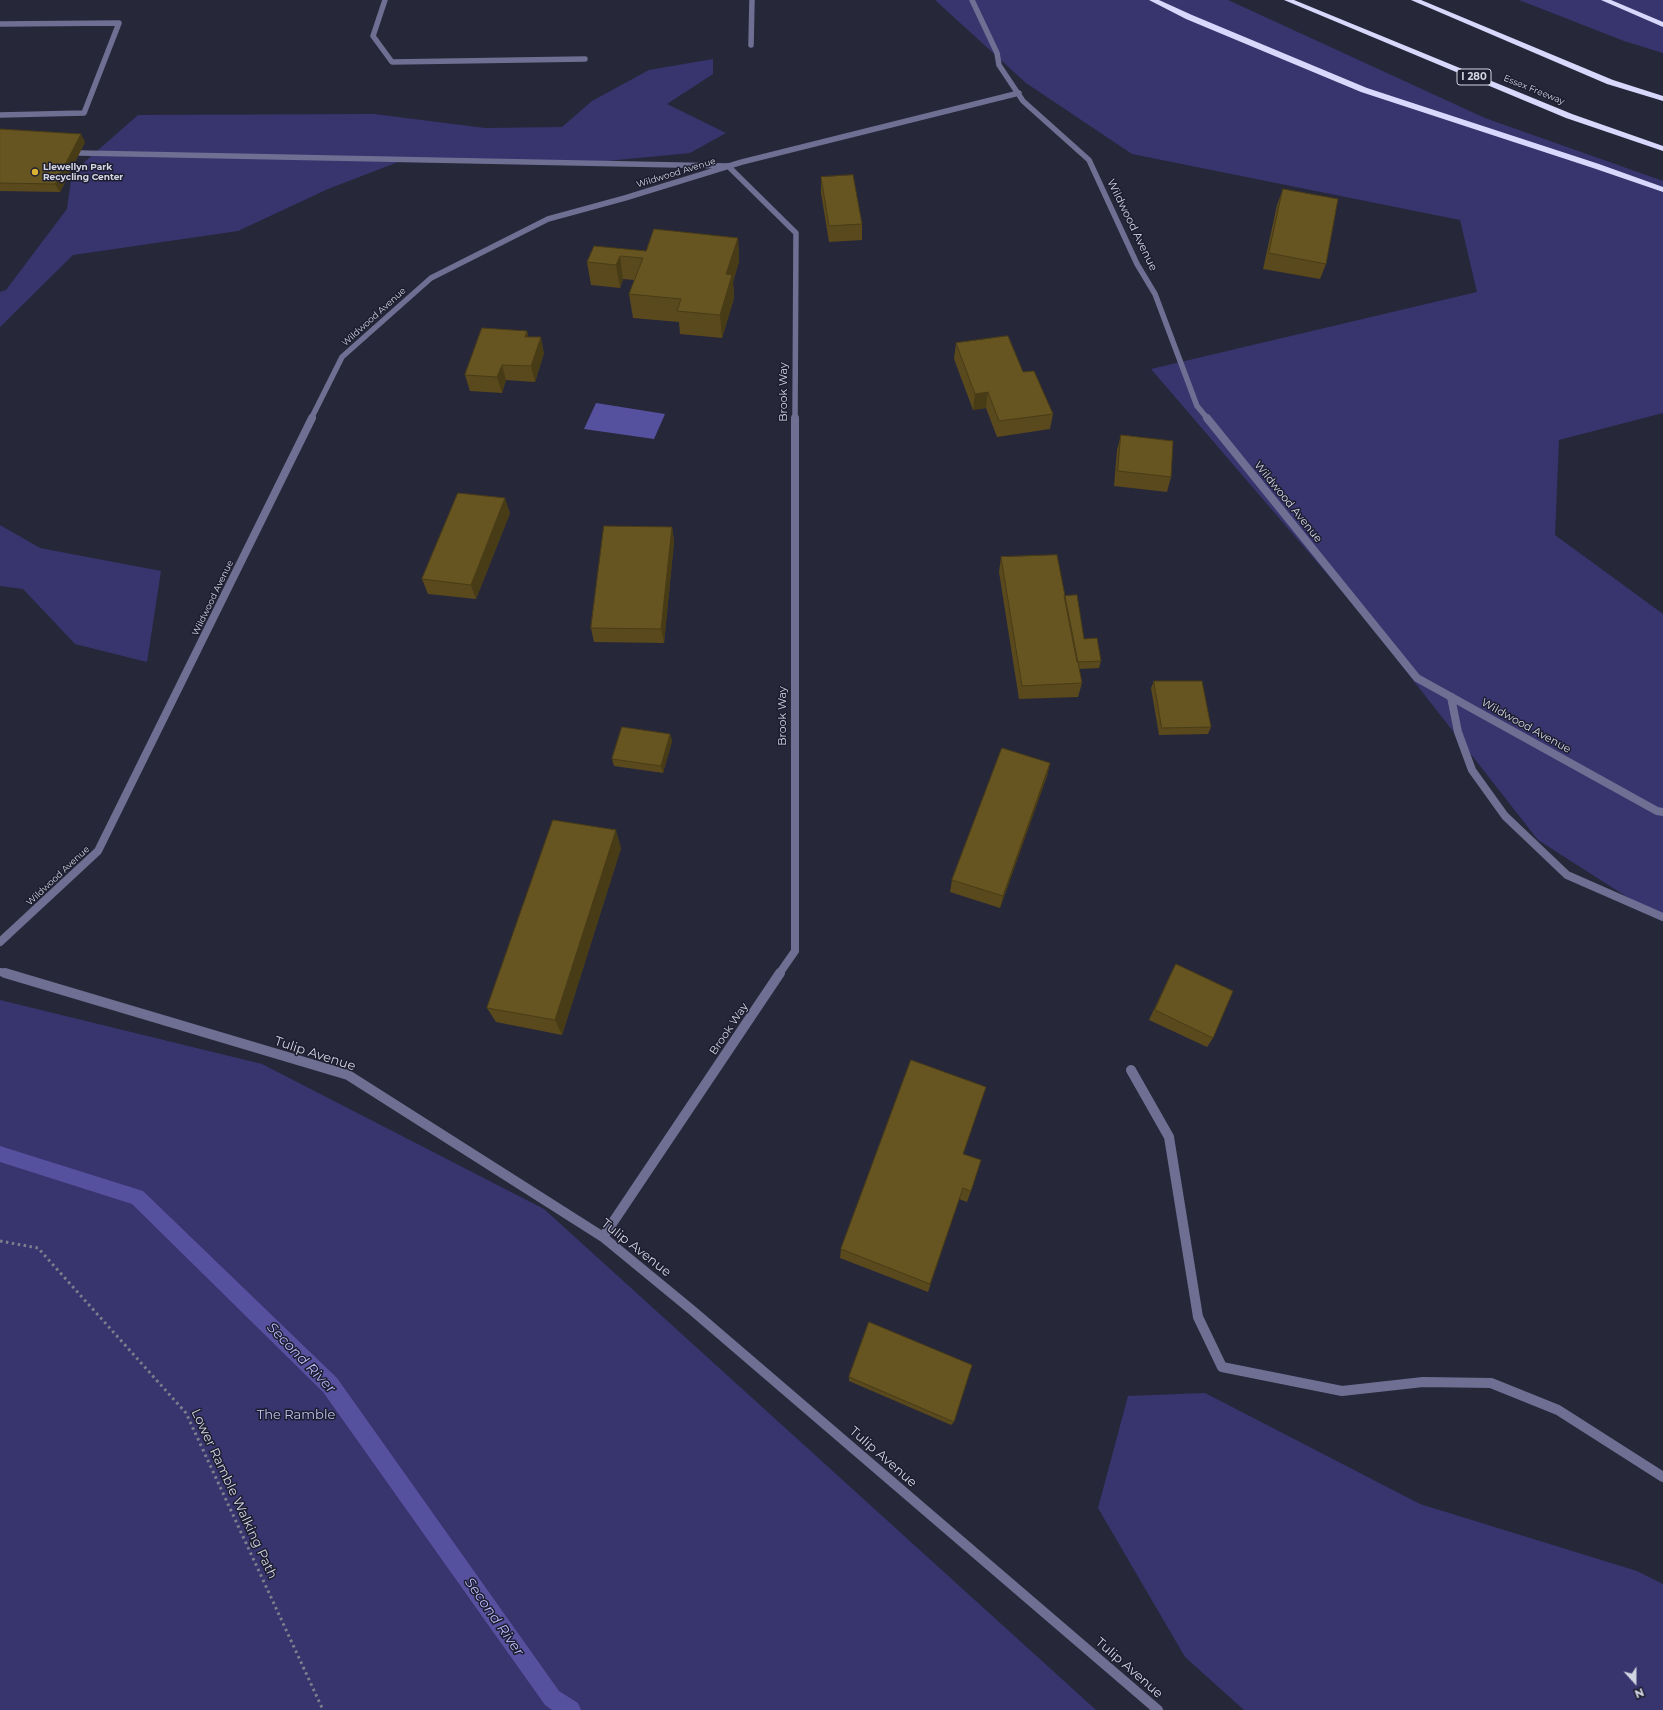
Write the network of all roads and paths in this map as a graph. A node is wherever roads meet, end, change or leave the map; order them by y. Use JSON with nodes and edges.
{"nodes":[{"id":1,"x":385,"y":0,"type":"edge"},
{"id":2,"x":752,"y":0,"type":"edge"},
{"id":3,"x":972,"y":0,"type":"edge"},
{"id":4,"x":1153,"y":0,"type":"edge"},
{"id":5,"x":1288,"y":0,"type":"edge"},
{"id":6,"x":1415,"y":0,"type":"edge"},
{"id":7,"x":1605,"y":0,"type":"edge"},
{"id":8,"x":0,"y":24,"type":"edge"},
{"id":9,"x":1663,"y":25,"type":"edge"},
{"id":10,"x":751,"y":45,"type":"dead end"},
{"id":11,"x":585,"y":59,"type":"dead end"},
{"id":12,"x":1019,"y":94,"type":"junction"},
{"id":13,"x":1663,"y":99,"type":"edge"},
{"id":14,"x":0,"y":115,"type":"edge"},
{"id":15,"x":1663,"y":149,"type":"edge"},
{"id":16,"x":80,"y":153,"type":"dead end"},
{"id":17,"x":728,"y":166,"type":"junction"},
{"id":18,"x":1663,"y":190,"type":"edge"},
{"id":19,"x":1451,"y":697,"type":"junction"},
{"id":20,"x":1663,"y":812,"type":"edge"},
{"id":21,"x":1663,"y":917,"type":"edge"},
{"id":22,"x":0,"y":942,"type":"edge"},
{"id":23,"x":0,"y":972,"type":"edge"},
{"id":24,"x":1131,"y":1070,"type":"dead end"},
{"id":25,"x":604,"y":1236,"type":"junction"},
{"id":26,"x":0,"y":1241,"type":"edge"},
{"id":27,"x":1663,"y":1477,"type":"edge"},
{"id":28,"x":323,"y":1710,"type":"edge"},
{"id":29,"x":1158,"y":1710,"type":"edge"}],
"edges":[{"from":1,"to":11,"type":"street"},
{"from":2,"to":10,"type":"street"},
{"from":3,"to":12,"type":"street","name":"Wildwood Avenue"},
{"from":4,"to":18,"type":"highway"},
{"from":5,"to":15,"type":"highway","name":"Essex Freeway","number":"I 280"},
{"from":6,"to":13,"type":"highway"},
{"from":7,"to":9,"type":"highway"},
{"from":8,"to":14,"type":"street"},
{"from":12,"to":17,"type":"street","name":"Wildwood Avenue"},
{"from":12,"to":19,"type":"street","name":"Wildwood Avenue"},
{"from":16,"to":17,"type":"street"},
{"from":17,"to":22,"type":"street","name":"Wildwood Avenue"},
{"from":17,"to":25,"type":"street","name":"Brook Way"},
{"from":19,"to":20,"type":"street","name":"Wildwood Avenue"},
{"from":19,"to":21,"type":"street"},
{"from":23,"to":25,"type":"street","name":"Tulip Avenue"},
{"from":24,"to":27,"type":"street"},
{"from":25,"to":29,"type":"street","name":"Tulip Avenue"},
{"from":26,"to":28,"type":"path","name":"Lower Ramble Walking Path"}]}
